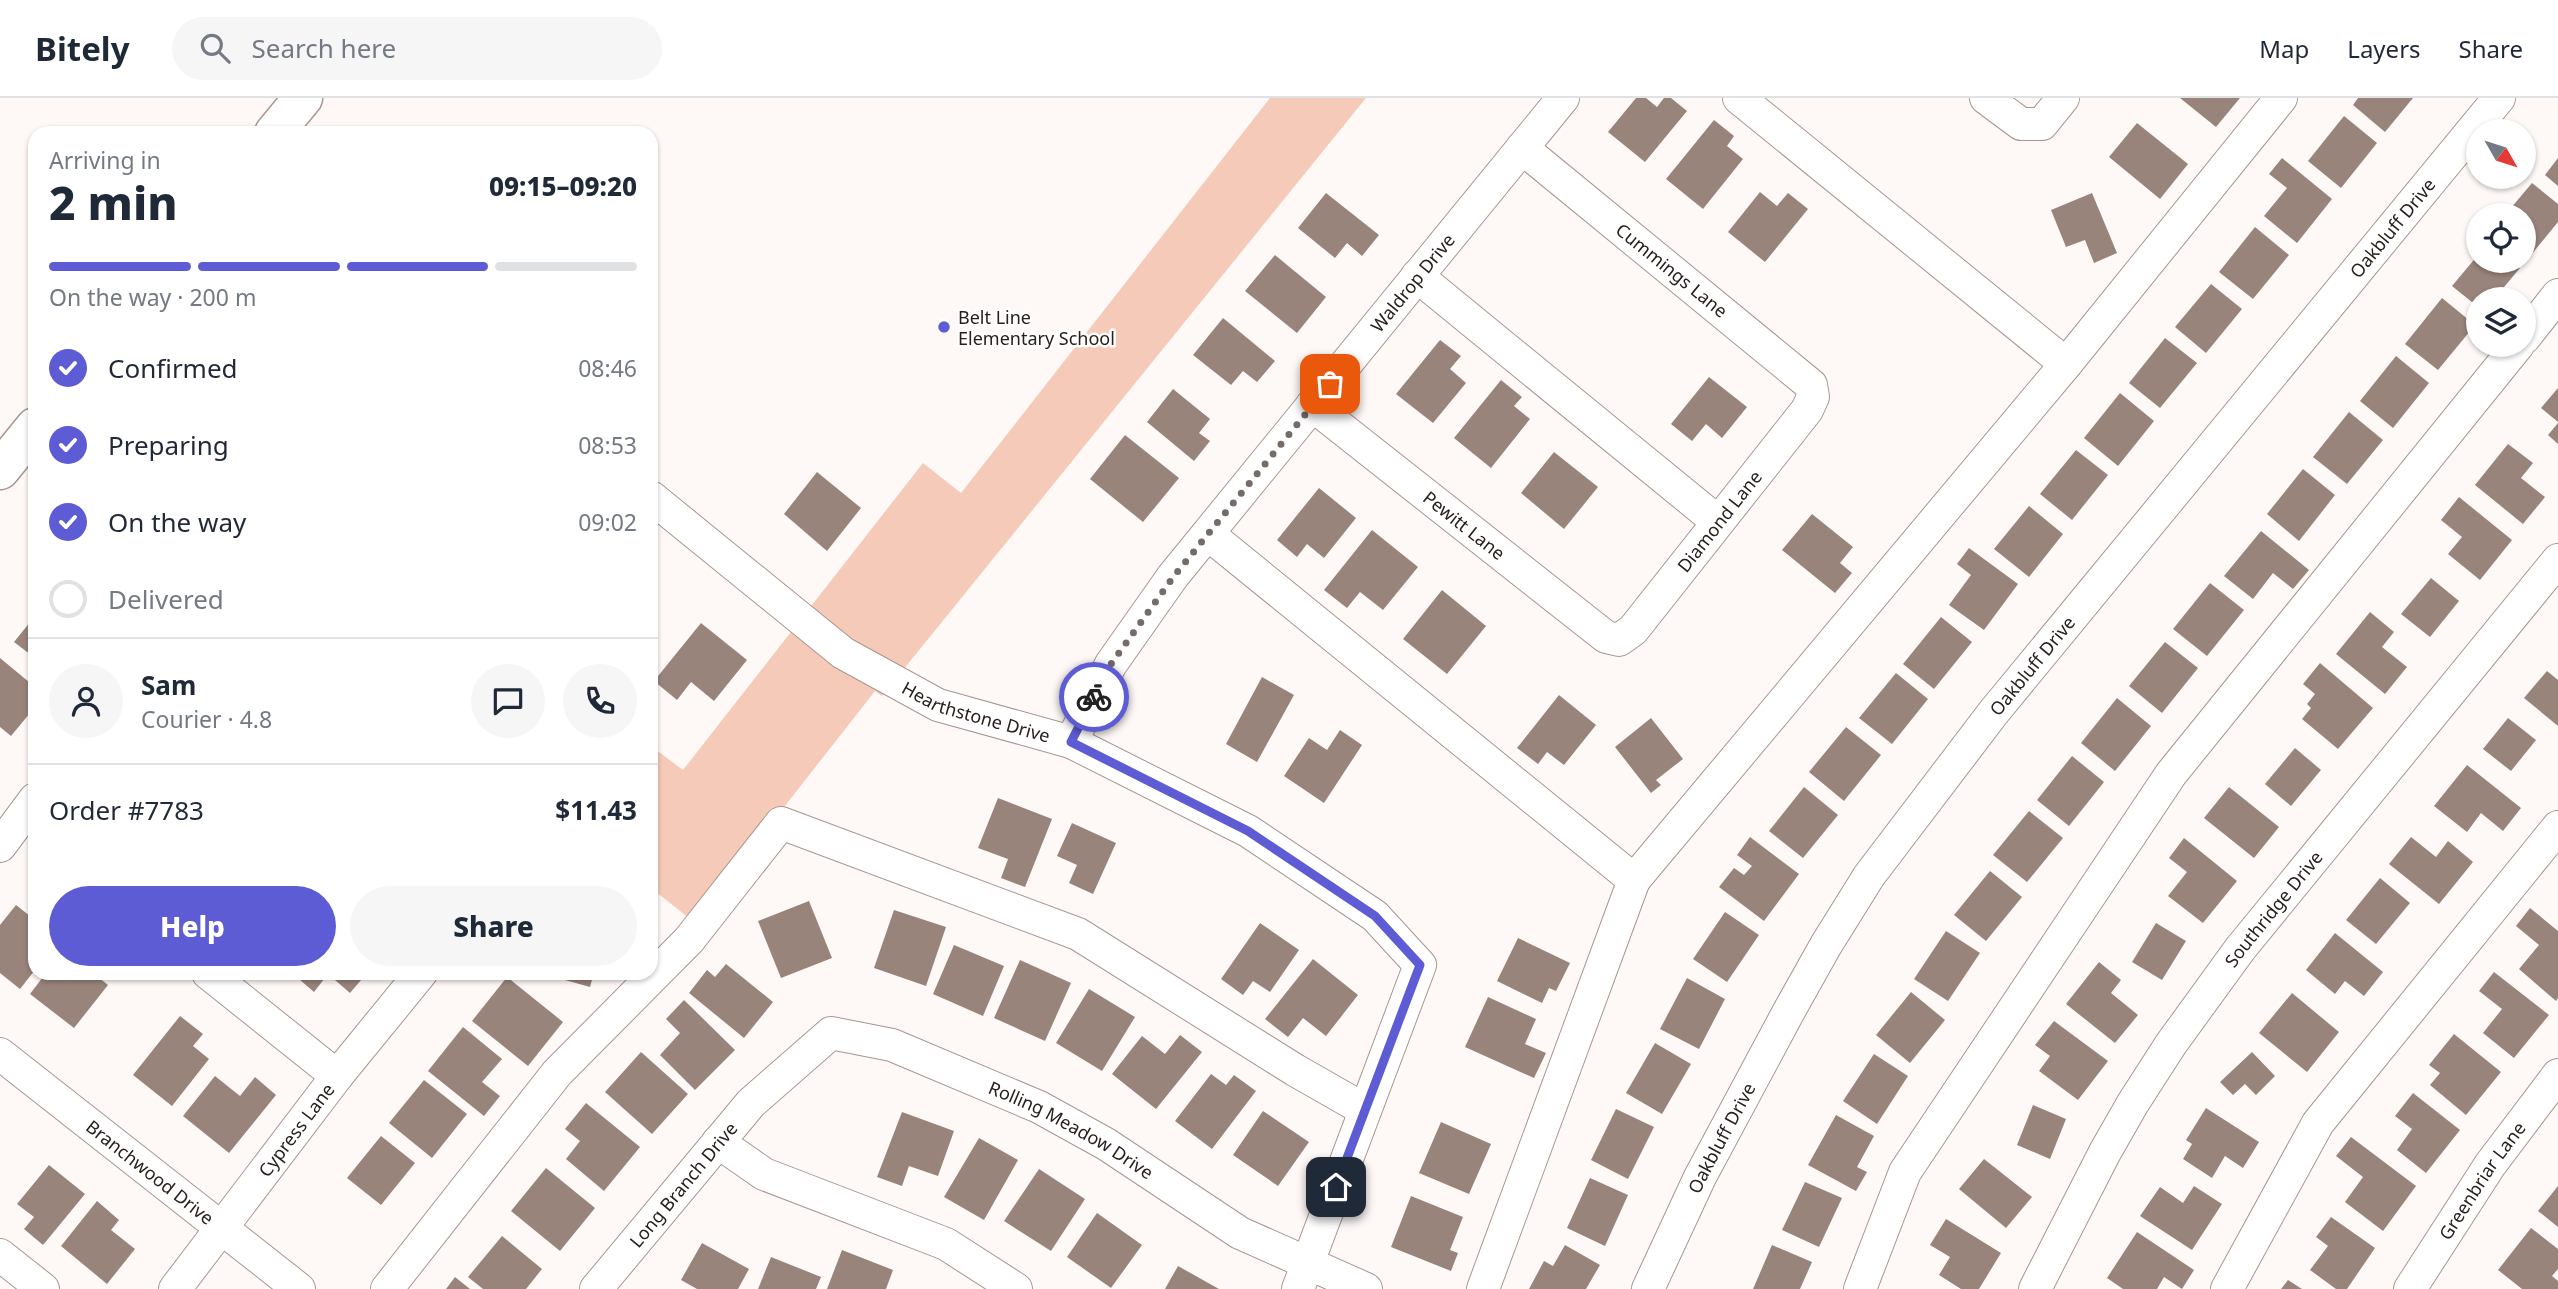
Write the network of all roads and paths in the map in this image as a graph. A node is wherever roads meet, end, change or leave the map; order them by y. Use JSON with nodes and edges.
{"nodes":[{"id":1,"x":303,"y":98,"type":"edge"},
{"id":2,"x":1563,"y":98,"type":"edge"},
{"id":3,"x":1739,"y":98,"type":"edge"},
{"id":4,"x":1986,"y":98,"type":"edge"},
{"id":5,"x":2063,"y":98,"type":"edge"},
{"id":6,"x":2281,"y":98,"type":"edge"},
{"id":7,"x":2499,"y":98,"type":"edge"},
{"id":8,"x":280,"y":126,"type":"edge"},
{"id":9,"x":1522,"y":148,"type":"junction"},
{"id":10,"x":1418,"y":276,"type":"junction"},
{"id":11,"x":2558,"y":295,"type":"edge"},
{"id":12,"x":2536,"y":323,"type":"edge"},
{"id":13,"x":2508,"y":357,"type":"edge"},
{"id":14,"x":2066,"y":364,"type":"junction"},
{"id":15,"x":1813,"y":397,"type":"joint"},
{"id":16,"x":1312,"y":405,"type":"junction"},
{"id":17,"x":28,"y":435,"type":"edge"},
{"id":18,"x":0,"y":470,"type":"edge"},
{"id":19,"x":658,"y":504,"type":"edge"},
{"id":20,"x":1718,"y":522,"type":"junction"},
{"id":21,"x":1208,"y":534,"type":"junction"},
{"id":22,"x":2558,"y":560,"type":"edge"},
{"id":23,"x":1619,"y":640,"type":"joint"},
{"id":24,"x":1071,"y":742,"type":"junction"},
{"id":25,"x":2558,"y":827,"type":"edge"},
{"id":26,"x":1634,"y":880,"type":"junction"},
{"id":27,"x":658,"y":970,"type":"edge"},
{"id":28,"x":217,"y":980,"type":"edge"},
{"id":29,"x":415,"y":980,"type":"edge"},
{"id":30,"x":649,"y":980,"type":"edge"},
{"id":31,"x":0,"y":1054,"type":"edge"},
{"id":32,"x":2558,"y":1075,"type":"edge"},
{"id":33,"x":337,"y":1076,"type":"junction"},
{"id":34,"x":774,"y":1084,"type":"joint"},
{"id":35,"x":1365,"y":1110,"type":"junction"},
{"id":36,"x":718,"y":1142,"type":"junction"},
{"id":37,"x":222,"y":1229,"type":"junction"},
{"id":38,"x":0,"y":1255,"type":"edge"},
{"id":39,"x":1303,"y":1276,"type":"edge"},
{"id":40,"x":43,"y":1289,"type":"edge"},
{"id":41,"x":175,"y":1289,"type":"edge"},
{"id":42,"x":299,"y":1289,"type":"edge"},
{"id":43,"x":387,"y":1289,"type":"edge"},
{"id":44,"x":596,"y":1289,"type":"edge"},
{"id":45,"x":1016,"y":1289,"type":"edge"},
{"id":46,"x":1366,"y":1289,"type":"edge"},
{"id":47,"x":1483,"y":1289,"type":"edge"},
{"id":48,"x":1648,"y":1289,"type":"edge"},
{"id":49,"x":1860,"y":1289,"type":"edge"},
{"id":50,"x":2035,"y":1289,"type":"edge"},
{"id":51,"x":2227,"y":1289,"type":"edge"},
{"id":52,"x":2410,"y":1289,"type":"edge"}],
"edges":[{"from":1,"to":8,"type":"main road"},
{"from":2,"to":9,"type":"street","name":"Waldrop Drive"},
{"from":3,"to":14,"type":"street"},
{"from":4,"to":5,"type":"street"},
{"from":6,"to":14,"type":"street"},
{"from":7,"to":48,"type":"street","name":"Oakbluff Drive"},
{"from":9,"to":10,"type":"street","name":"Waldrop Drive"},
{"from":9,"to":15,"type":"street","name":"Cummings Lane"},
{"from":10,"to":16,"type":"street","name":"Waldrop Drive"},
{"from":10,"to":20,"type":"street"},
{"from":11,"to":12,"type":"street"},
{"from":13,"to":49,"type":"street"},
{"from":14,"to":26,"type":"street"},
{"from":15,"to":20,"type":"street","name":"Diamond Lane"},
{"from":16,"to":21,"type":"street","name":"Waldrop Drive"},
{"from":16,"to":23,"type":"street","name":"Pewitt Lane"},
{"from":17,"to":18,"type":"main road"},
{"from":19,"to":24,"type":"street","name":"Hearthstone Drive"},
{"from":20,"to":23,"type":"street","name":"Diamond Lane"},
{"from":21,"to":24,"type":"street","name":"Waldrop Drive"},
{"from":21,"to":26,"type":"street"},
{"from":22,"to":50,"type":"street","name":"Southridge Drive"},
{"from":24,"to":35,"type":"street","name":"Hearthstone Drive"},
{"from":25,"to":51,"type":"street"},
{"from":26,"to":47,"type":"street"},
{"from":27,"to":35,"type":"street"},
{"from":28,"to":33,"type":"street"},
{"from":29,"to":33,"type":"street","name":"Cypress Lane"},
{"from":30,"to":43,"type":"street"},
{"from":31,"to":37,"type":"street","name":"Branchwood Drive"},
{"from":32,"to":52,"type":"street","name":"Greenbriar Lane"},
{"from":33,"to":37,"type":"street","name":"Cypress Lane"},
{"from":34,"to":36,"type":"street","name":"Long Branch Drive"},
{"from":34,"to":39,"type":"street","name":"Rolling Meadow Drive"},
{"from":35,"to":39,"type":"street"},
{"from":36,"to":44,"type":"street","name":"Long Branch Drive"},
{"from":36,"to":45,"type":"street"},
{"from":37,"to":41,"type":"street","name":"Cypress Lane"},
{"from":37,"to":42,"type":"street","name":"Branchwood Drive"},
{"from":38,"to":40,"type":"street"},
{"from":39,"to":46,"type":"street","name":"Rolling Meadow Drive"}]}
